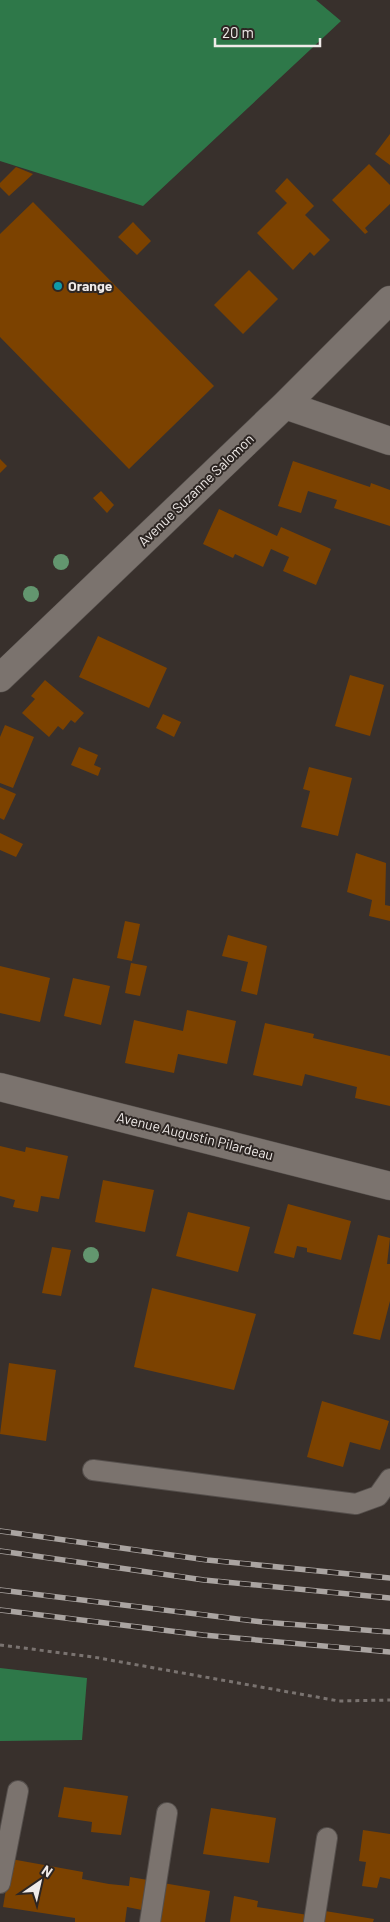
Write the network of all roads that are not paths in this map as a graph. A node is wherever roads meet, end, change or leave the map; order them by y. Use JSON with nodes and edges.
{"nodes":[{"id":1,"x":390,"y":300,"type":"edge"},
{"id":2,"x":285,"y":405,"type":"junction"},
{"id":3,"x":390,"y":441,"type":"edge"},
{"id":4,"x":0,"y":678,"type":"edge"},
{"id":5,"x":0,"y":1086,"type":"edge"},
{"id":6,"x":390,"y":1186,"type":"edge"},
{"id":7,"x":93,"y":1470,"type":"dead end"},
{"id":8,"x":390,"y":1479,"type":"edge"},
{"id":9,"x":18,"y":1791,"type":"dead end"},
{"id":10,"x":166,"y":1813,"type":"dead end"},
{"id":11,"x":327,"y":1838,"type":"dead end"},
{"id":12,"x":0,"y":1883,"type":"edge"},
{"id":13,"x":150,"y":1922,"type":"edge"},
{"id":14,"x":314,"y":1922,"type":"edge"}],
"edges":[{"from":1,"to":2,"type":"street","name":"Avenue Suzanne Salomon"},
{"from":2,"to":3,"type":"street"},
{"from":2,"to":4,"type":"street","name":"Avenue Suzanne Salomon"},
{"from":5,"to":6,"type":"street","name":"Avenue Augustin Pilardeau"},
{"from":7,"to":8,"type":"lane"},
{"from":9,"to":12,"type":"lane"},
{"from":10,"to":13,"type":"lane"},
{"from":11,"to":14,"type":"lane"}]}
